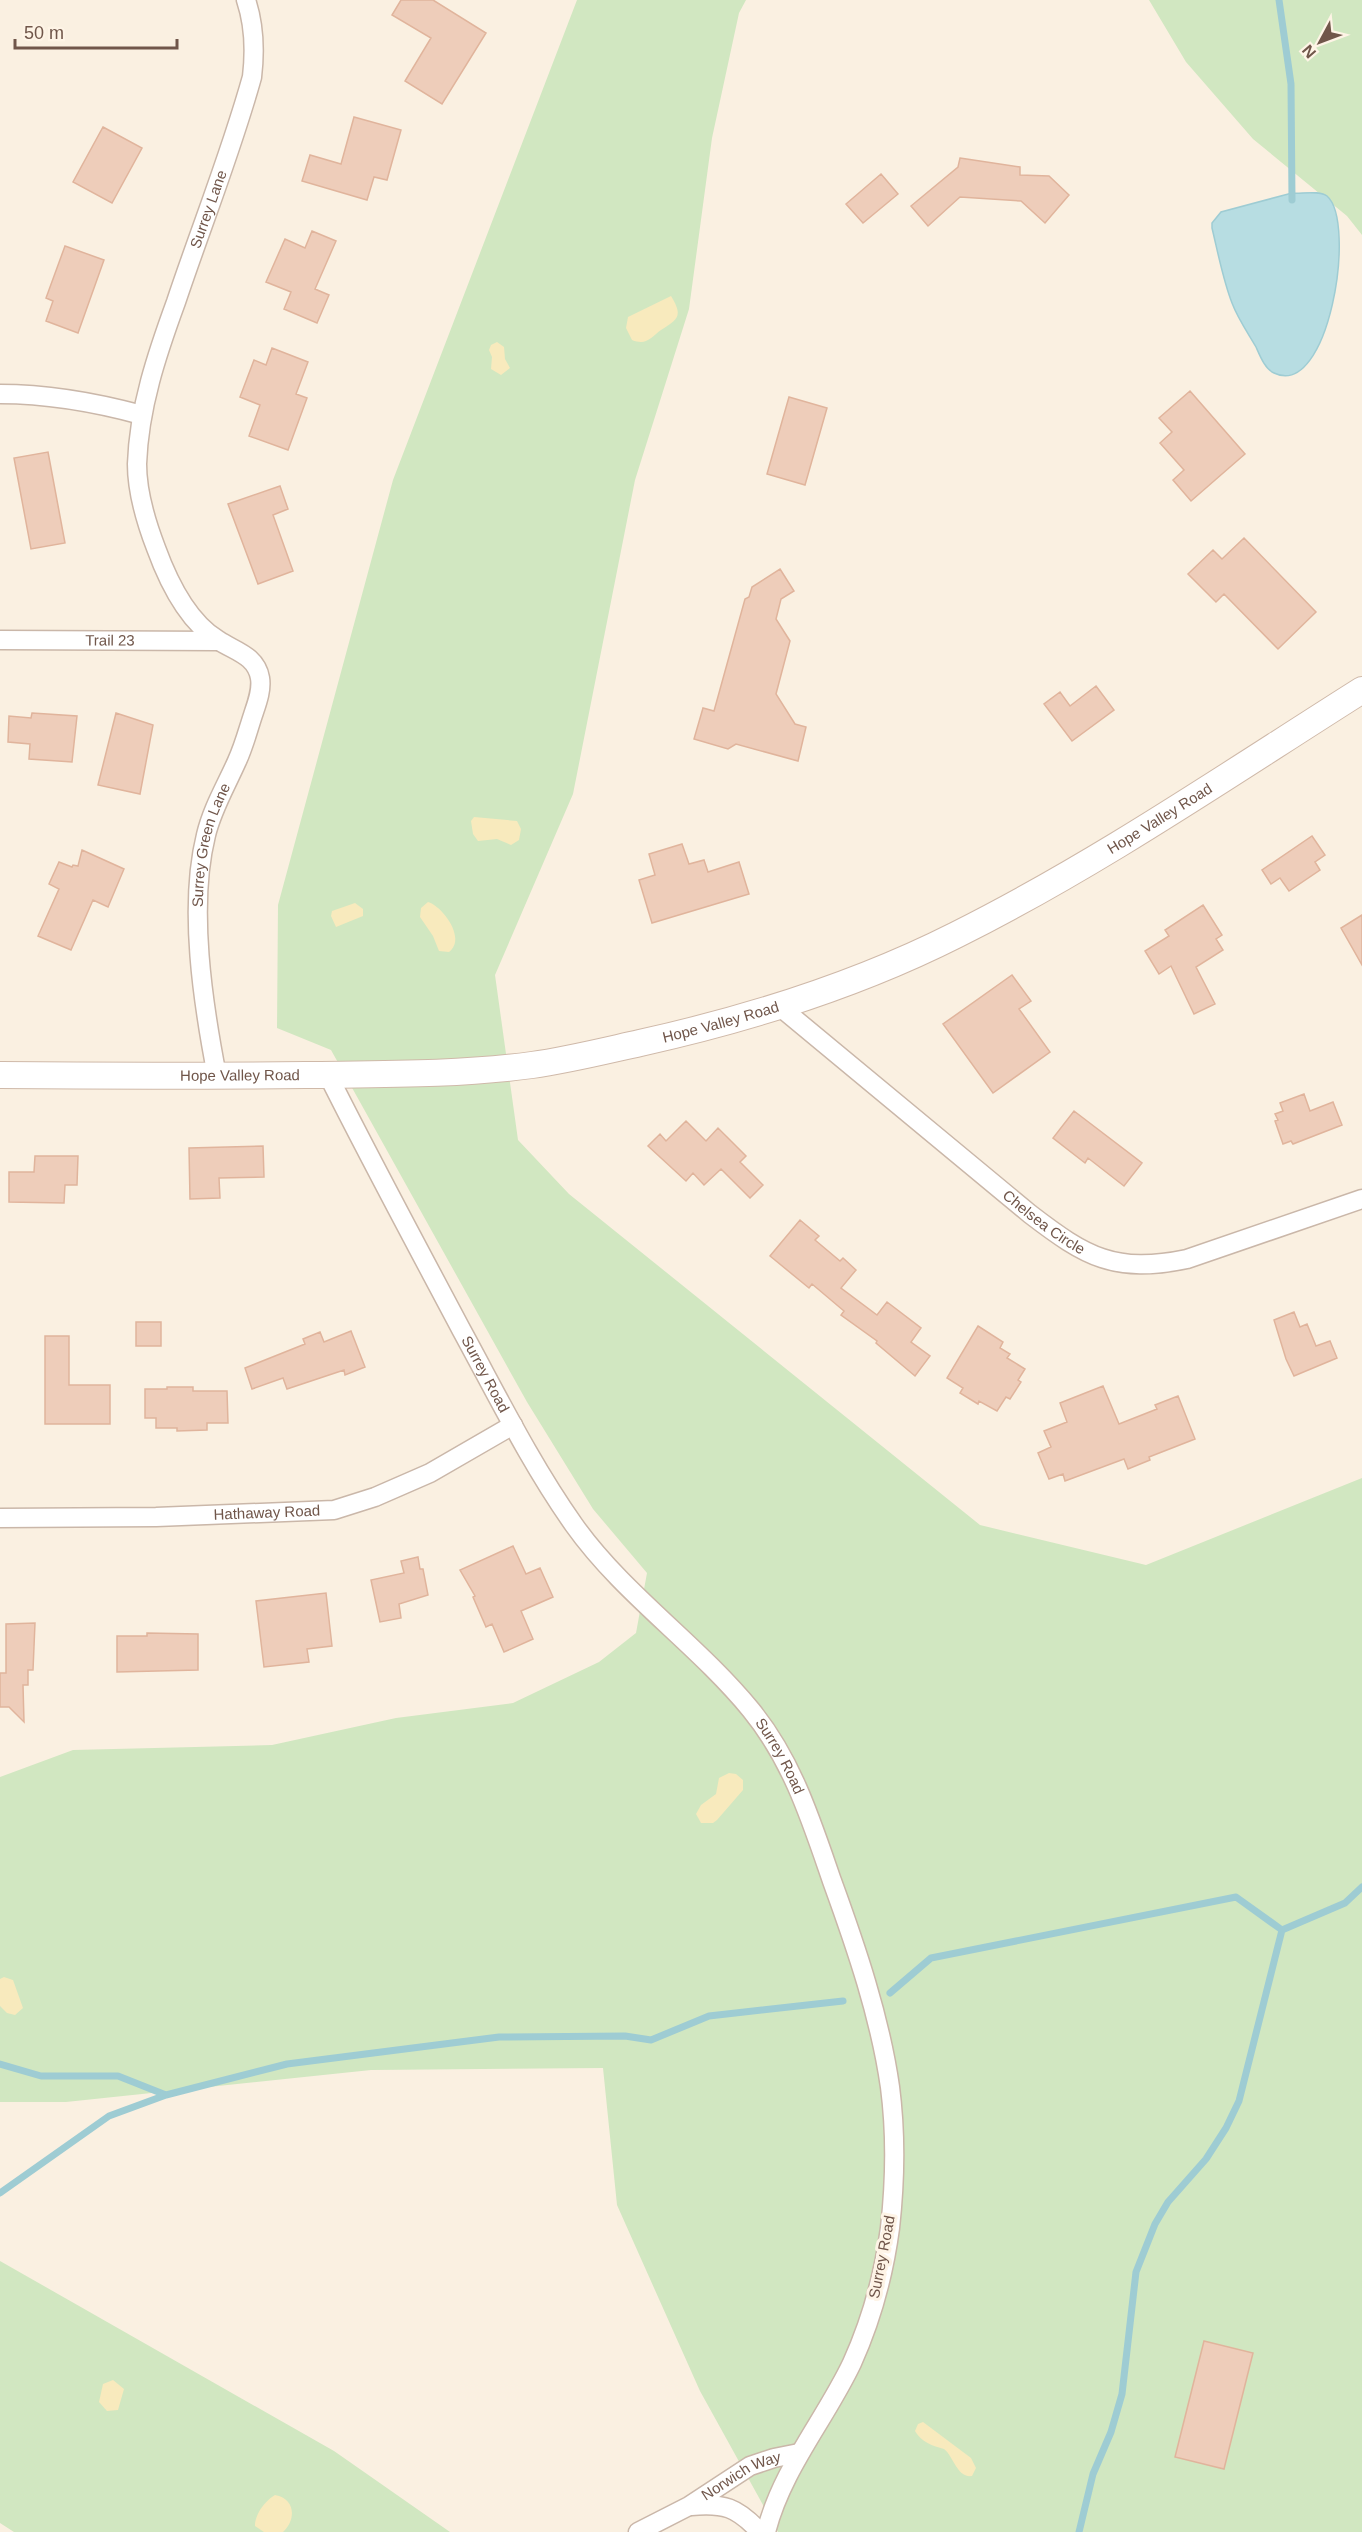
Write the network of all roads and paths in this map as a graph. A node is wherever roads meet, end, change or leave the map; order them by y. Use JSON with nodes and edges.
{"nodes":[{"id":1,"x":246,"y":0,"type":"edge"},
{"id":2,"x":0,"y":394,"type":"edge"},
{"id":3,"x":142,"y":415,"type":"junction"},
{"id":4,"x":0,"y":640,"type":"edge"},
{"id":5,"x":218,"y":641,"type":"junction"},
{"id":6,"x":1362,"y":690,"type":"edge"},
{"id":7,"x":779,"y":1006,"type":"junction"},
{"id":8,"x":328,"y":1075,"type":"junction"},
{"id":9,"x":0,"y":1076,"type":"edge"},
{"id":10,"x":217,"y":1076,"type":"junction"},
{"id":11,"x":1362,"y":1199,"type":"edge"},
{"id":12,"x":513,"y":1425,"type":"junction"},
{"id":13,"x":0,"y":1518,"type":"edge"},
{"id":14,"x":799,"y":2453,"type":"junction"},
{"id":15,"x":689,"y":2506,"type":"junction"},
{"id":16,"x":638,"y":2532,"type":"edge"},
{"id":17,"x":760,"y":2532,"type":"edge"},
{"id":18,"x":766,"y":2532,"type":"edge"}],
"edges":[{"from":1,"to":3,"type":"street","name":"Surrey Lane"},
{"from":2,"to":3,"type":"street"},
{"from":3,"to":5,"type":"street","name":"Surrey Lane"},
{"from":4,"to":5,"type":"street","name":"Trail 23"},
{"from":5,"to":10,"type":"street","name":"Surrey Green Lane"},
{"from":6,"to":7,"type":"main road","name":"Hope Valley Road"},
{"from":7,"to":8,"type":"main road","name":"Hope Valley Road"},
{"from":7,"to":11,"type":"street","name":"Chelsea Circle"},
{"from":8,"to":10,"type":"main road","name":"Hope Valley Road"},
{"from":8,"to":12,"type":"street","name":"Surrey Road"},
{"from":9,"to":10,"type":"main road","name":"Hope Valley Road"},
{"from":12,"to":13,"type":"street","name":"Hathaway Road"},
{"from":12,"to":14,"type":"street","name":"Surrey Road"},
{"from":14,"to":15,"type":"street","name":"Norwich Way"},
{"from":14,"to":18,"type":"street","name":"Surrey Road"},
{"from":15,"to":16,"type":"street","name":"Norwich Way"},
{"from":15,"to":17,"type":"street","name":"Norwich Way"}]}
